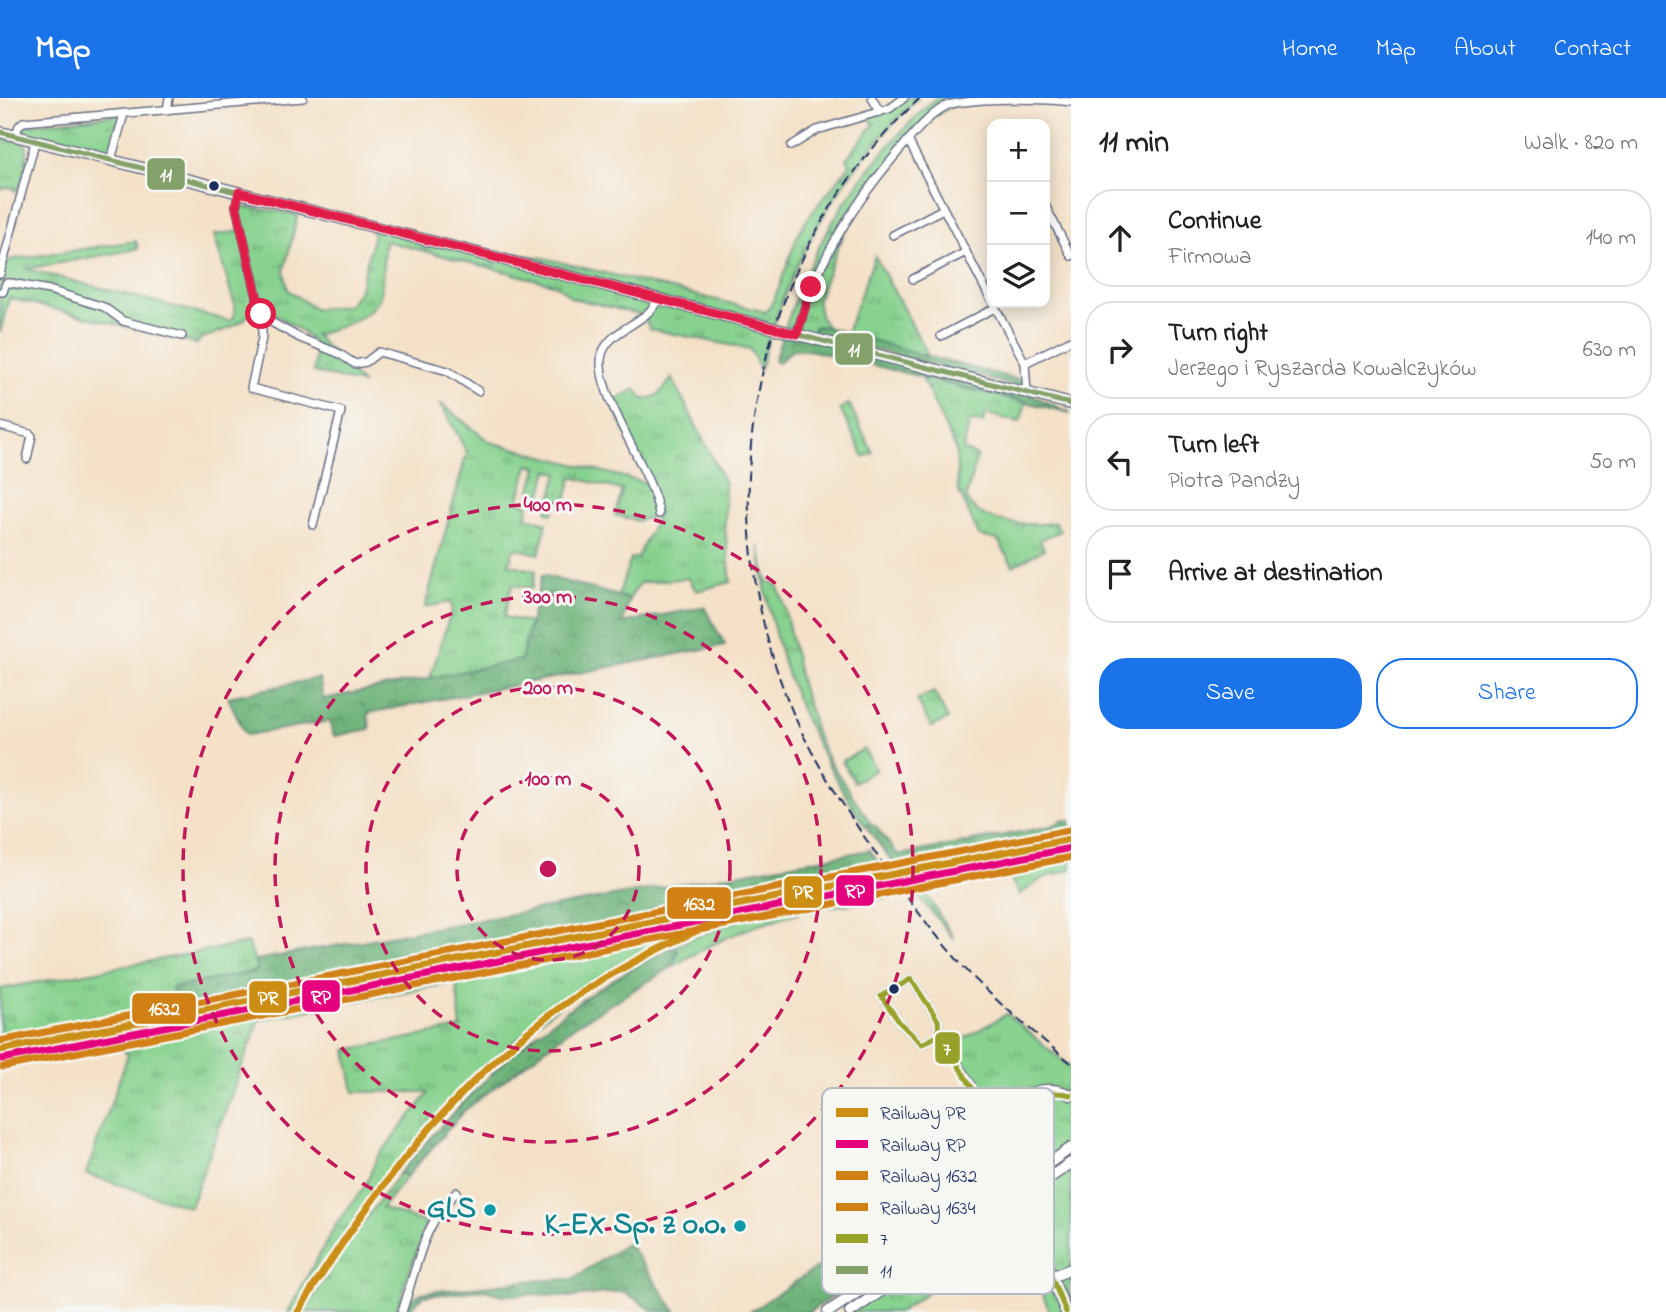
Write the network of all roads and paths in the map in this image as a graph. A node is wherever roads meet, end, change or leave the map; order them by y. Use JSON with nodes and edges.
{"nodes":[{"id":1,"x":169,"y":98,"type":"edge"},
{"id":2,"x":303,"y":98,"type":"edge"},
{"id":3,"x":872,"y":98,"type":"edge"},
{"id":4,"x":904,"y":98,"type":"edge"},
{"id":5,"x":1071,"y":102,"type":"edge"},
{"id":6,"x":167,"y":110,"type":"junction"},
{"id":7,"x":880,"y":112,"type":"junction"},
{"id":8,"x":124,"y":114,"type":"junction"},
{"id":9,"x":0,"y":132,"type":"edge"},
{"id":10,"x":15,"y":136,"type":"junction"},
{"id":11,"x":908,"y":140,"type":"junction"},
{"id":12,"x":35,"y":142,"type":"junction"},
{"id":13,"x":791,"y":146,"type":"dead end"},
{"id":14,"x":111,"y":160,"type":"junction"},
{"id":15,"x":239,"y":192,"type":"junction"},
{"id":16,"x":943,"y":209,"type":"junction"},
{"id":17,"x":1050,"y":215,"type":"edge"},
{"id":18,"x":893,"y":236,"type":"dead end"},
{"id":19,"x":966,"y":252,"type":"junction"},
{"id":20,"x":1071,"y":256,"type":"edge"},
{"id":21,"x":0,"y":274,"type":"edge"},
{"id":22,"x":913,"y":279,"type":"dead end"},
{"id":23,"x":0,"y":292,"type":"edge"},
{"id":24,"x":987,"y":292,"type":"edge"},
{"id":25,"x":658,"y":299,"type":"junction"},
{"id":26,"x":987,"y":308,"type":"edge"},
{"id":27,"x":995,"y":308,"type":"edge"},
{"id":28,"x":262,"y":317,"type":"junction"},
{"id":29,"x":794,"y":334,"type":"junction"},
{"id":30,"x":182,"y":336,"type":"dead end"},
{"id":31,"x":941,"y":336,"type":"dead end"},
{"id":32,"x":1071,"y":340,"type":"edge"},
{"id":33,"x":1025,"y":363,"type":"junction"},
{"id":34,"x":478,"y":391,"type":"dead end"},
{"id":35,"x":1027,"y":393,"type":"junction"},
{"id":36,"x":1071,"y":404,"type":"edge"},
{"id":37,"x":0,"y":426,"type":"edge"},
{"id":38,"x":27,"y":459,"type":"dead end"},
{"id":39,"x":659,"y":514,"type":"dead end"},
{"id":40,"x":313,"y":526,"type":"dead end"},
{"id":41,"x":939,"y":1035,"type":"junction"},
{"id":42,"x":972,"y":1088,"type":"edge"},
{"id":43,"x":1071,"y":1148,"type":"edge"},
{"id":44,"x":1054,"y":1159,"type":"edge"},
{"id":45,"x":1071,"y":1163,"type":"edge"},
{"id":46,"x":1054,"y":1175,"type":"edge"},
{"id":47,"x":457,"y":1192,"type":"dead end"},
{"id":48,"x":1071,"y":1269,"type":"edge"},
{"id":49,"x":1054,"y":1276,"type":"edge"},
{"id":50,"x":1054,"y":1284,"type":"edge"},
{"id":51,"x":855,"y":1294,"type":"edge"},
{"id":52,"x":877,"y":1294,"type":"edge"},
{"id":53,"x":402,"y":1312,"type":"edge"},
{"id":54,"x":828,"y":1312,"type":"edge"},
{"id":55,"x":850,"y":1312,"type":"edge"},
{"id":56,"x":1066,"y":1312,"type":"edge"}],
"edges":[{"from":1,"to":6,"type":"street"},
{"from":2,"to":6,"type":"street"},
{"from":3,"to":7,"type":"street"},
{"from":4,"to":7,"type":"street"},
{"from":5,"to":11,"type":"street"},
{"from":6,"to":8,"type":"street"},
{"from":7,"to":13,"type":"street"},
{"from":8,"to":10,"type":"street"},
{"from":8,"to":14,"type":"street"},
{"from":9,"to":10,"type":"main road"},
{"from":10,"to":12,"type":"main road"},
{"from":11,"to":16,"type":"street"},
{"from":11,"to":29,"type":"street"},
{"from":12,"to":14,"type":"main road"},
{"from":12,"to":21,"type":"street"},
{"from":14,"to":15,"type":"main road"},
{"from":15,"to":25,"type":"main road"},
{"from":15,"to":28,"type":"street"},
{"from":16,"to":18,"type":"street"},
{"from":16,"to":19,"type":"street"},
{"from":17,"to":20,"type":"street"},
{"from":19,"to":22,"type":"street"},
{"from":19,"to":24,"type":"street"},
{"from":23,"to":30,"type":"street"},
{"from":25,"to":29,"type":"main road","bridge":true},
{"from":25,"to":39,"type":"street"},
{"from":26,"to":31,"type":"street"},
{"from":27,"to":33,"type":"street"},
{"from":28,"to":34,"type":"street"},
{"from":28,"to":40,"type":"street"},
{"from":29,"to":35,"type":"main road"},
{"from":32,"to":33,"type":"street"},
{"from":33,"to":35,"type":"street"},
{"from":35,"to":36,"type":"main road"},
{"from":37,"to":38,"type":"street"},
{"from":41,"to":41,"type":"street"},
{"from":41,"to":42,"type":"street"},
{"from":43,"to":44,"type":"main road","bridge":true},
{"from":45,"to":46,"type":"main road","bridge":true},
{"from":47,"to":53,"type":"street"},
{"from":48,"to":49,"type":"main road"},
{"from":50,"to":56,"type":"main road"},
{"from":51,"to":54,"type":"main road","bridge":true},
{"from":52,"to":55,"type":"main road","bridge":true}]}
